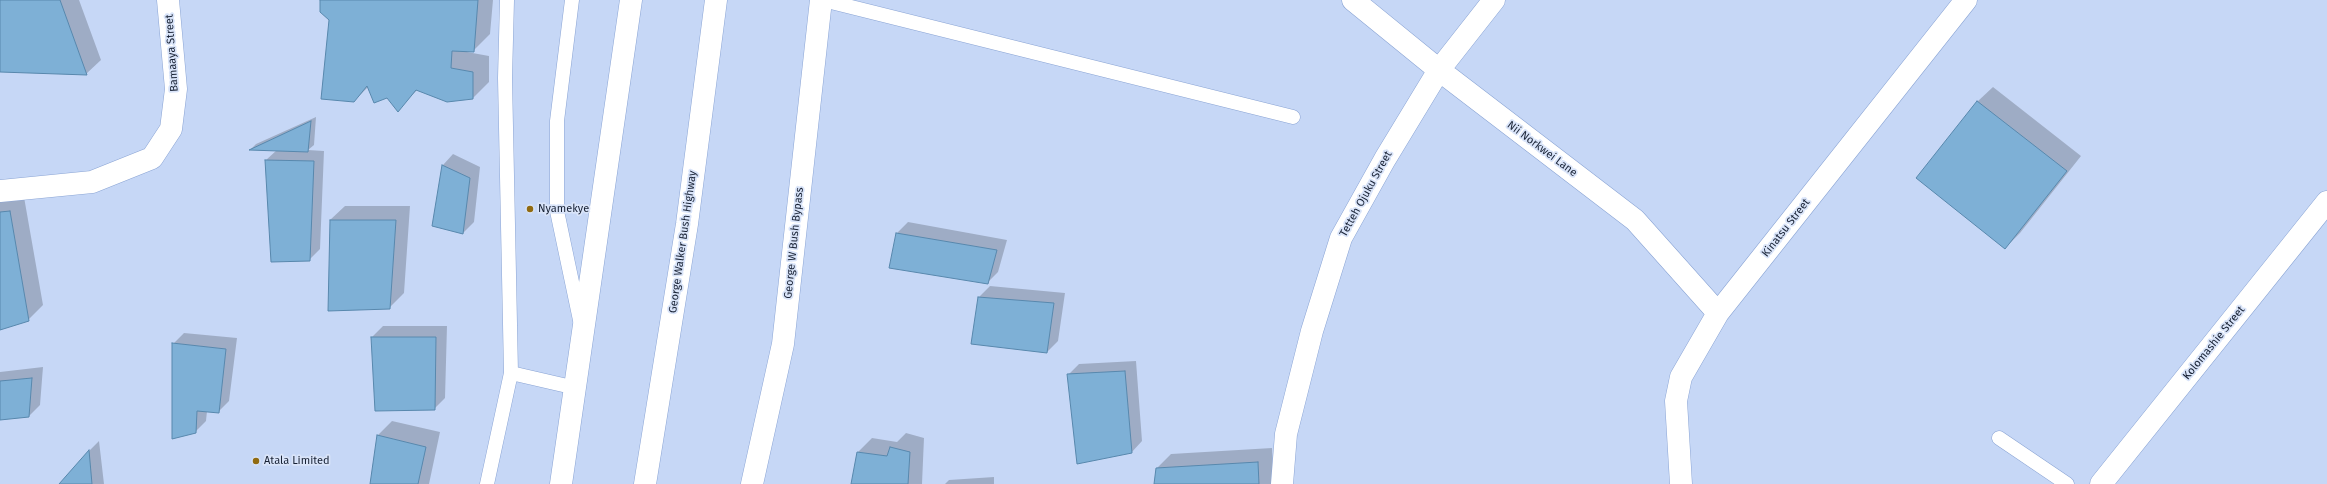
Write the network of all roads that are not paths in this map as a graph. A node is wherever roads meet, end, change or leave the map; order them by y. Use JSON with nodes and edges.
{"nodes":[{"id":1,"x":168,"y":0,"type":"edge"},
{"id":2,"x":507,"y":0,"type":"edge"},
{"id":3,"x":572,"y":0,"type":"edge"},
{"id":4,"x":631,"y":0,"type":"edge"},
{"id":5,"x":716,"y":0,"type":"edge"},
{"id":6,"x":822,"y":0,"type":"edge"},
{"id":7,"x":1353,"y":0,"type":"edge"},
{"id":8,"x":1494,"y":0,"type":"edge"},
{"id":9,"x":1966,"y":0,"type":"edge"},
{"id":10,"x":1439,"y":70,"type":"junction"},
{"id":11,"x":1293,"y":117,"type":"dead end"},
{"id":12,"x":0,"y":191,"type":"edge"},
{"id":13,"x":2327,"y":202,"type":"edge"},
{"id":14,"x":1718,"y":313,"type":"junction"},
{"id":15,"x":583,"y":334,"type":"junction"},
{"id":16,"x":511,"y":373,"type":"junction"},
{"id":17,"x":576,"y":388,"type":"junction"},
{"id":18,"x":1999,"y":438,"type":"dead end"},
{"id":19,"x":487,"y":484,"type":"edge"},
{"id":20,"x":561,"y":484,"type":"edge"},
{"id":21,"x":645,"y":484,"type":"edge"},
{"id":22,"x":752,"y":484,"type":"edge"},
{"id":23,"x":1282,"y":484,"type":"edge"},
{"id":24,"x":1681,"y":484,"type":"edge"},
{"id":25,"x":2066,"y":484,"type":"edge"},
{"id":26,"x":2101,"y":484,"type":"edge"}],
"edges":[{"from":1,"to":12,"type":"main road","name":"Bamaaya Street"},
{"from":2,"to":16,"type":"lane"},
{"from":3,"to":15,"type":"lane"},
{"from":4,"to":15,"type":"main road"},
{"from":5,"to":21,"type":"main road","name":"George Walker Bush Highway"},
{"from":6,"to":11,"type":"lane"},
{"from":6,"to":22,"type":"main road","name":"George W Bush Bypass"},
{"from":7,"to":10,"type":"main road","name":"Nii Norkwei Lane"},
{"from":8,"to":10,"type":"main road","name":"Tetteh Ojuku Street"},
{"from":9,"to":14,"type":"main road","name":"Kinatsu Street"},
{"from":10,"to":14,"type":"main road","name":"Nii Norkwei Lane"},
{"from":10,"to":23,"type":"main road","name":"Tetteh Ojuku Street"},
{"from":13,"to":26,"type":"main road","name":"Kolomashie Street"},
{"from":14,"to":24,"type":"main road","name":"Kinatsu Street"},
{"from":15,"to":17,"type":"main road"},
{"from":16,"to":17,"type":"lane"},
{"from":16,"to":19,"type":"lane"},
{"from":17,"to":20,"type":"main road"},
{"from":18,"to":25,"type":"lane"}]}
